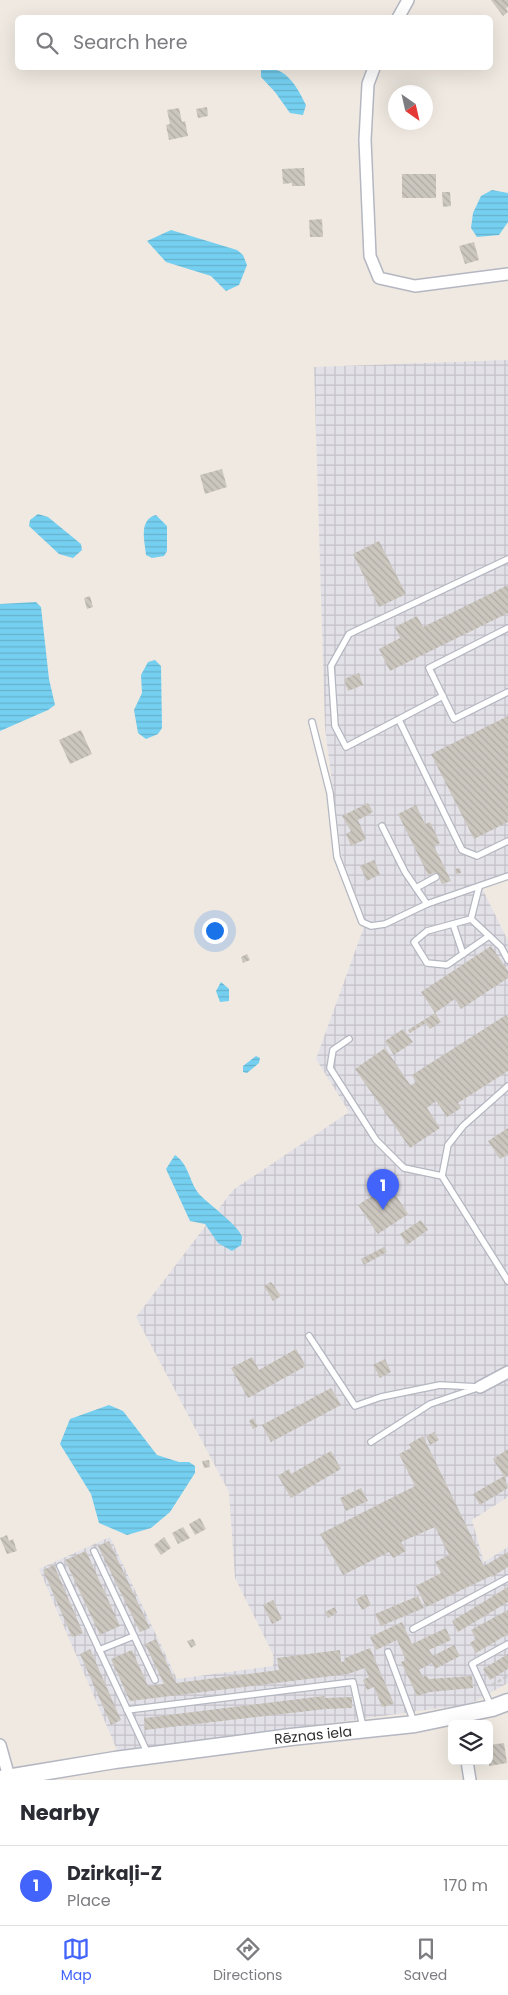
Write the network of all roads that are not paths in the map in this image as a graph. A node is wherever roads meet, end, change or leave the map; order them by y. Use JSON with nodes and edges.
{"nodes":[{"id":1,"x":408,"y":0,"type":"edge"},
{"id":2,"x":400,"y":15,"type":"edge"},
{"id":3,"x":373,"y":70,"type":"edge"},
{"id":4,"x":508,"y":274,"type":"edge"},
{"id":5,"x":508,"y":559,"type":"edge"},
{"id":6,"x":508,"y":628,"type":"edge"},
{"id":7,"x":508,"y":692,"type":"edge"},
{"id":8,"x":443,"y":696,"type":"junction"},
{"id":9,"x":399,"y":720,"type":"junction"},
{"id":10,"x":312,"y":722,"type":"dead end"},
{"id":11,"x":382,"y":826,"type":"dead end"},
{"id":12,"x":508,"y":841,"type":"edge"},
{"id":13,"x":508,"y":876,"type":"edge"},
{"id":14,"x":436,"y":877,"type":"dead end"},
{"id":15,"x":479,"y":887,"type":"junction"},
{"id":16,"x":416,"y":888,"type":"junction"},
{"id":17,"x":427,"y":904,"type":"junction"},
{"id":18,"x":471,"y":919,"type":"junction"},
{"id":19,"x":454,"y":924,"type":"junction"},
{"id":20,"x":489,"y":936,"type":"junction"},
{"id":21,"x":463,"y":954,"type":"junction"},
{"id":22,"x":508,"y":960,"type":"edge"},
{"id":23,"x":349,"y":1039,"type":"dead end"},
{"id":24,"x":508,"y":1086,"type":"edge"},
{"id":25,"x":442,"y":1176,"type":"junction"},
{"id":26,"x":508,"y":1281,"type":"edge"},
{"id":27,"x":309,"y":1336,"type":"dead end"},
{"id":28,"x":508,"y":1372,"type":"edge"},
{"id":29,"x":480,"y":1387,"type":"junction"},
{"id":30,"x":371,"y":1442,"type":"dead end"},
{"id":31,"x":94,"y":1551,"type":"dead end"},
{"id":32,"x":60,"y":1566,"type":"dead end"},
{"id":33,"x":508,"y":1578,"type":"edge"},
{"id":34,"x":413,"y":1629,"type":"dead end"},
{"id":35,"x":134,"y":1636,"type":"junction"},
{"id":36,"x":508,"y":1644,"type":"edge"},
{"id":37,"x":99,"y":1650,"type":"junction"},
{"id":38,"x":388,"y":1652,"type":"dead end"},
{"id":39,"x":155,"y":1680,"type":"dead end"},
{"id":40,"x":508,"y":1702,"type":"edge"},
{"id":41,"x":492,"y":1708,"type":"junction"},
{"id":42,"x":127,"y":1710,"type":"junction"},
{"id":43,"x":460,"y":1720,"type":"edge"},
{"id":44,"x":448,"y":1721,"type":"edge"},
{"id":45,"x":415,"y":1724,"type":"junction"},
{"id":46,"x":363,"y":1729,"type":"junction"},
{"id":47,"x":0,"y":1745,"type":"edge"},
{"id":48,"x":149,"y":1756,"type":"junction"},
{"id":49,"x":468,"y":1765,"type":"edge"},
{"id":50,"x":4,"y":1778,"type":"edge"},
{"id":51,"x":470,"y":1780,"type":"edge"}],
"edges":[{"from":1,"to":2,"type":"street"},
{"from":3,"to":4,"type":"street"},
{"from":5,"to":9,"type":"lane"},
{"from":6,"to":8,"type":"lane"},
{"from":7,"to":8,"type":"lane"},
{"from":8,"to":9,"type":"lane"},
{"from":9,"to":12,"type":"lane"},
{"from":10,"to":17,"type":"lane"},
{"from":11,"to":16,"type":"lane"},
{"from":13,"to":15,"type":"lane"},
{"from":14,"to":16,"type":"lane"},
{"from":15,"to":17,"type":"lane"},
{"from":15,"to":18,"type":"lane"},
{"from":16,"to":17,"type":"lane"},
{"from":18,"to":19,"type":"lane"},
{"from":18,"to":20,"type":"lane"},
{"from":19,"to":21,"type":"lane"},
{"from":19,"to":21,"type":"lane"},
{"from":20,"to":21,"type":"lane"},
{"from":20,"to":22,"type":"lane"},
{"from":23,"to":25,"type":"lane"},
{"from":24,"to":25,"type":"lane"},
{"from":25,"to":26,"type":"lane"},
{"from":27,"to":29,"type":"lane"},
{"from":28,"to":29,"type":"street"},
{"from":29,"to":30,"type":"lane"},
{"from":31,"to":35,"type":"lane"},
{"from":32,"to":37,"type":"lane"},
{"from":33,"to":34,"type":"lane"},
{"from":35,"to":37,"type":"lane"},
{"from":35,"to":39,"type":"lane"},
{"from":36,"to":41,"type":"lane"},
{"from":37,"to":42,"type":"lane"},
{"from":38,"to":45,"type":"lane"},
{"from":40,"to":41,"type":"main road","name":"Rēznas iela"},
{"from":41,"to":43,"type":"main road","name":"Rēznas iela"},
{"from":42,"to":46,"type":"lane"},
{"from":42,"to":48,"type":"lane"},
{"from":44,"to":45,"type":"main road","name":"Rēznas iela"},
{"from":45,"to":46,"type":"main road","name":"Rēznas iela"},
{"from":46,"to":48,"type":"main road","name":"Rēznas iela"},
{"from":47,"to":50,"type":"street"},
{"from":48,"to":50,"type":"main road","name":"Rēznas iela"},
{"from":49,"to":51,"type":"street"}]}
